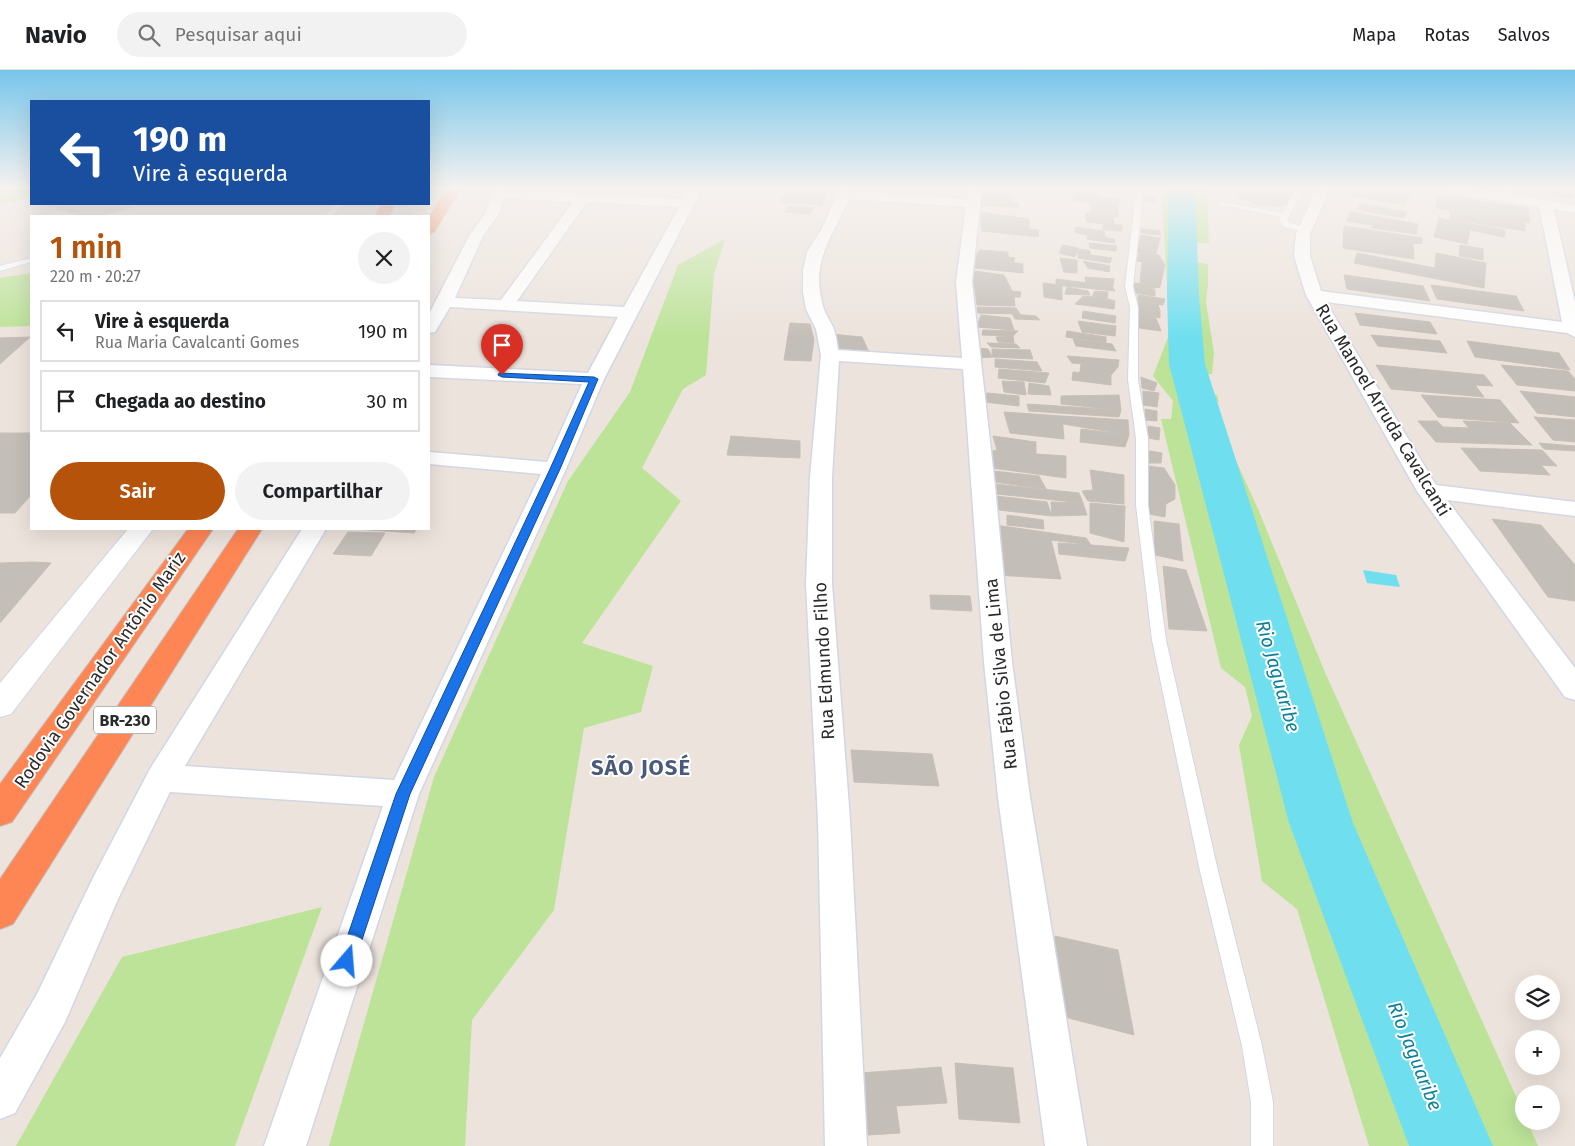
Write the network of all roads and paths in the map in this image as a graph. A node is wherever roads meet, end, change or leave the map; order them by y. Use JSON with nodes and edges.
{"nodes":[{"id":1,"x":475,"y":237,"type":"edge"},
{"id":2,"x":554,"y":237,"type":"edge"},
{"id":3,"x":670,"y":237,"type":"edge"},
{"id":4,"x":824,"y":237,"type":"edge"},
{"id":5,"x":970,"y":237,"type":"edge"},
{"id":6,"x":1134,"y":237,"type":"edge"},
{"id":7,"x":1303,"y":237,"type":"edge"},
{"id":8,"x":1553,"y":237,"type":"edge"},
{"id":9,"x":30,"y":260,"type":"edge"},
{"id":10,"x":0,"y":269,"type":"edge"},
{"id":11,"x":1314,"y":295,"type":"junction"},
{"id":12,"x":444,"y":302,"type":"junction"},
{"id":13,"x":506,"y":305,"type":"junction"},
{"id":14,"x":630,"y":313,"type":"junction"},
{"id":15,"x":430,"y":326,"type":"edge"},
{"id":16,"x":1574,"y":330,"type":"edge"},
{"id":17,"x":830,"y":355,"type":"junction"},
{"id":18,"x":973,"y":364,"type":"junction"},
{"id":19,"x":430,"y":372,"type":"edge"},
{"id":20,"x":594,"y":379,"type":"junction"},
{"id":21,"x":430,"y":458,"type":"edge"},
{"id":22,"x":555,"y":469,"type":"junction"},
{"id":23,"x":1428,"y":491,"type":"junction"},
{"id":24,"x":1575,"y":509,"type":"edge"},
{"id":25,"x":140,"y":530,"type":"edge"},
{"id":26,"x":200,"y":530,"type":"edge"},
{"id":27,"x":249,"y":530,"type":"edge"},
{"id":28,"x":313,"y":530,"type":"edge"},
{"id":29,"x":1575,"y":689,"type":"edge"},
{"id":30,"x":0,"y":705,"type":"edge"},
{"id":31,"x":161,"y":778,"type":"junction"},
{"id":32,"x":403,"y":794,"type":"junction"},
{"id":33,"x":0,"y":811,"type":"edge"},
{"id":34,"x":0,"y":911,"type":"edge"},
{"id":35,"x":0,"y":1098,"type":"edge"},
{"id":36,"x":285,"y":1146,"type":"edge"},
{"id":37,"x":846,"y":1146,"type":"edge"},
{"id":38,"x":1066,"y":1146,"type":"edge"},
{"id":39,"x":1262,"y":1146,"type":"edge"}],
"edges":[{"from":1,"to":12,"type":"street"},
{"from":2,"to":13,"type":"street"},
{"from":3,"to":14,"type":"street"},
{"from":4,"to":17,"type":"street","name":"Rua Edmundo Filho"},
{"from":5,"to":18,"type":"street","name":"Rua Fábio Silva de Lima"},
{"from":6,"to":39,"type":"lane"},
{"from":7,"to":11,"type":"street","name":"Rua Manoel Arruda Cavalcanti"},
{"from":8,"to":16,"type":"street"},
{"from":9,"to":10,"type":"lane"},
{"from":11,"to":16,"type":"street"},
{"from":11,"to":23,"type":"street","name":"Rua Manoel Arruda Cavalcanti"},
{"from":12,"to":13,"type":"street"},
{"from":12,"to":15,"type":"street"},
{"from":13,"to":14,"type":"street"},
{"from":14,"to":20,"type":"street"},
{"from":17,"to":18,"type":"street"},
{"from":17,"to":37,"type":"street","name":"Rua Edmundo Filho"},
{"from":18,"to":38,"type":"street","name":"Rua Fábio Silva de Lima"},
{"from":19,"to":20,"type":"street"},
{"from":20,"to":22,"type":"street"},
{"from":21,"to":22,"type":"street"},
{"from":22,"to":32,"type":"street"},
{"from":23,"to":24,"type":"street"},
{"from":23,"to":29,"type":"street","name":"Rua Manoel Arruda Cavalcanti"},
{"from":25,"to":30,"type":"street"},
{"from":26,"to":33,"type":"highway","name":"Rodovia Governador Antônio Mariz","number":"BR-230"},
{"from":27,"to":34,"type":"highway","number":"BR-230"},
{"from":28,"to":31,"type":"street"},
{"from":31,"to":32,"type":"street"},
{"from":31,"to":35,"type":"street"},
{"from":32,"to":36,"type":"street"}]}
